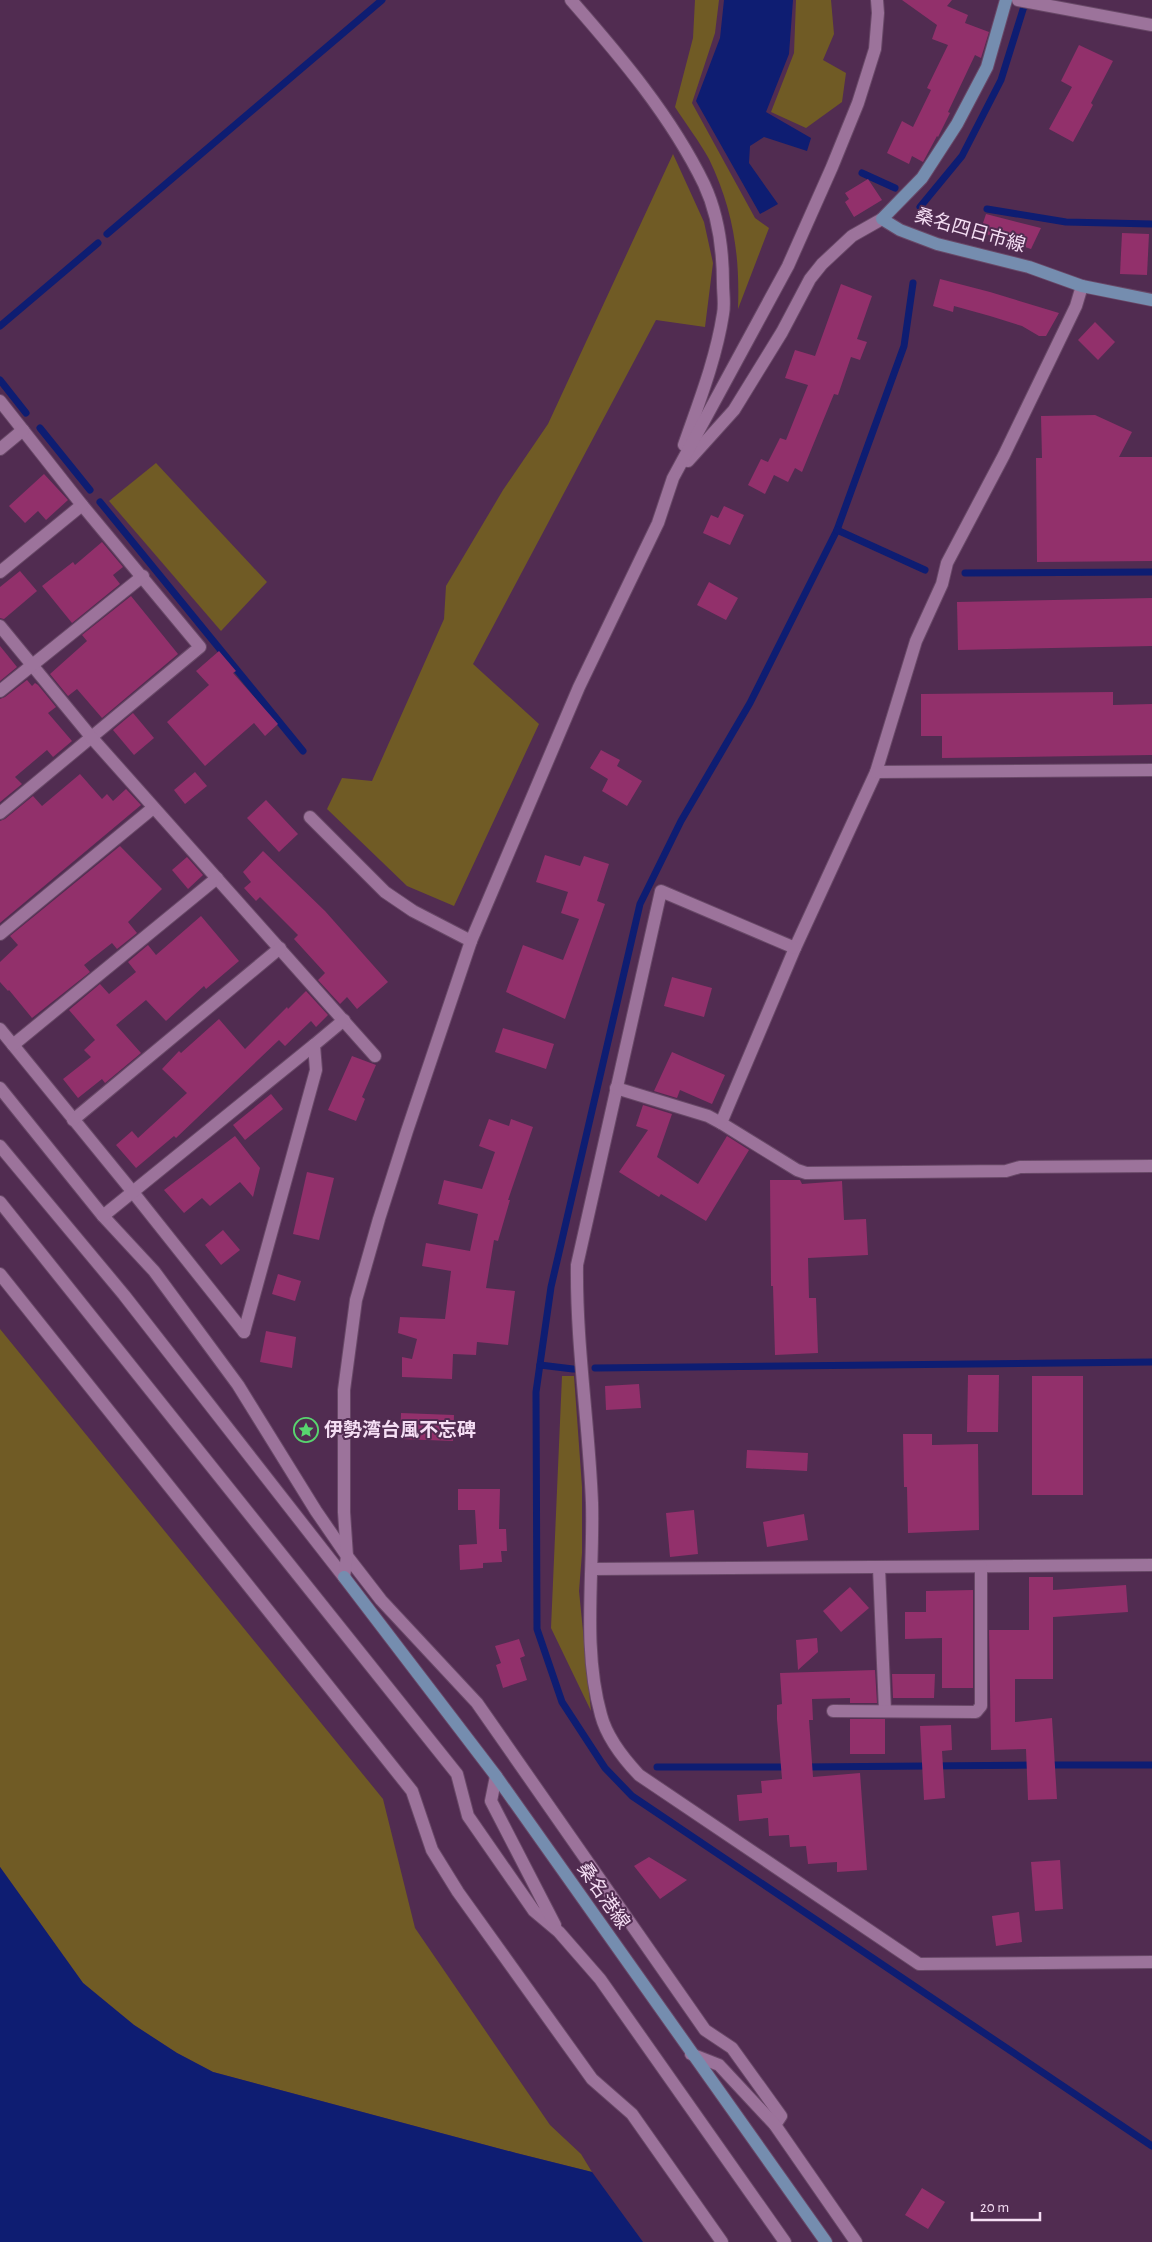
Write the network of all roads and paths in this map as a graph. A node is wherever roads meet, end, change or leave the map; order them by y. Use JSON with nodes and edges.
{"nodes":[{"id":1,"x":571,"y":0,"type":"edge"},
{"id":2,"x":877,"y":0,"type":"edge"},
{"id":3,"x":1006,"y":0,"type":"edge"},
{"id":4,"x":1018,"y":0,"type":"edge"},
{"id":5,"x":1152,"y":25,"type":"edge"},
{"id":6,"x":882,"y":219,"type":"junction"},
{"id":7,"x":1082,"y":286,"type":"junction"},
{"id":8,"x":1152,"y":300,"type":"edge"},
{"id":9,"x":0,"y":401,"type":"edge"},
{"id":10,"x":23,"y":430,"type":"junction"},
{"id":11,"x":0,"y":449,"type":"edge"},
{"id":12,"x":673,"y":478,"type":"junction"},
{"id":13,"x":82,"y":505,"type":"junction"},
{"id":14,"x":0,"y":572,"type":"edge"},
{"id":15,"x":142,"y":576,"type":"junction"},
{"id":16,"x":0,"y":626,"type":"edge"},
{"id":17,"x":32,"y":665,"type":"junction"},
{"id":18,"x":0,"y":691,"type":"edge"},
{"id":19,"x":92,"y":738,"type":"junction"},
{"id":20,"x":1152,"y":770,"type":"edge"},
{"id":21,"x":876,"y":772,"type":"junction"},
{"id":22,"x":153,"y":808,"type":"junction"},
{"id":23,"x":0,"y":813,"type":"edge"},
{"id":24,"x":310,"y":817,"type":"dead end"},
{"id":25,"x":217,"y":878,"type":"junction"},
{"id":26,"x":0,"y":934,"type":"edge"},
{"id":27,"x":472,"y":940,"type":"junction"},
{"id":28,"x":280,"y":948,"type":"junction"},
{"id":29,"x":795,"y":948,"type":"junction"},
{"id":30,"x":344,"y":1020,"type":"junction"},
{"id":31,"x":0,"y":1029,"type":"edge"},
{"id":32,"x":13,"y":1045,"type":"junction"},
{"id":33,"x":314,"y":1045,"type":"junction"},
{"id":34,"x":375,"y":1056,"type":"dead end"},
{"id":35,"x":0,"y":1088,"type":"edge"},
{"id":36,"x":616,"y":1088,"type":"junction"},
{"id":37,"x":73,"y":1120,"type":"junction"},
{"id":38,"x":721,"y":1123,"type":"junction"},
{"id":39,"x":0,"y":1146,"type":"edge"},
{"id":40,"x":1152,"y":1166,"type":"edge"},
{"id":41,"x":132,"y":1190,"type":"junction"},
{"id":42,"x":0,"y":1202,"type":"edge"},
{"id":43,"x":103,"y":1216,"type":"junction"},
{"id":44,"x":0,"y":1274,"type":"edge"},
{"id":45,"x":347,"y":1556,"type":"junction"},
{"id":46,"x":1152,"y":1565,"type":"edge"},
{"id":47,"x":981,"y":1567,"type":"junction"},
{"id":48,"x":879,"y":1568,"type":"junction"},
{"id":49,"x":593,"y":1569,"type":"junction"},
{"id":50,"x":344,"y":1577,"type":"junction"},
{"id":51,"x":833,"y":1711,"type":"dead end"},
{"id":52,"x":885,"y":1711,"type":"junction"},
{"id":53,"x":496,"y":1776,"type":"junction"},
{"id":54,"x":559,"y":1932,"type":"junction"},
{"id":55,"x":1152,"y":1962,"type":"edge"},
{"id":56,"x":691,"y":2054,"type":"junction"},
{"id":57,"x":775,"y":2125,"type":"junction"},
{"id":58,"x":722,"y":2242,"type":"edge"},
{"id":59,"x":785,"y":2242,"type":"edge"},
{"id":60,"x":826,"y":2242,"type":"edge"},
{"id":61,"x":856,"y":2242,"type":"edge"}],
"edges":[{"from":1,"to":12,"type":"street"},
{"from":2,"to":12,"type":"street"},
{"from":3,"to":6,"type":"main road","name":"桑名四日市線"},
{"from":4,"to":5,"type":"street"},
{"from":6,"to":7,"type":"main road","name":"桑名四日市線"},
{"from":6,"to":12,"type":"street"},
{"from":7,"to":8,"type":"main road","name":"桑名四日市線"},
{"from":7,"to":21,"type":"street"},
{"from":9,"to":10,"type":"street"},
{"from":10,"to":11,"type":"street"},
{"from":10,"to":13,"type":"street"},
{"from":12,"to":27,"type":"street"},
{"from":13,"to":14,"type":"street"},
{"from":13,"to":15,"type":"street"},
{"from":15,"to":17,"type":"street"},
{"from":15,"to":19,"type":"street"},
{"from":16,"to":17,"type":"street"},
{"from":17,"to":18,"type":"street"},
{"from":17,"to":19,"type":"street"},
{"from":19,"to":22,"type":"street"},
{"from":19,"to":23,"type":"street"},
{"from":20,"to":21,"type":"street"},
{"from":21,"to":29,"type":"street"},
{"from":22,"to":25,"type":"street"},
{"from":22,"to":26,"type":"street"},
{"from":24,"to":27,"type":"street"},
{"from":25,"to":28,"type":"street"},
{"from":25,"to":32,"type":"street"},
{"from":27,"to":45,"type":"street"},
{"from":28,"to":30,"type":"street"},
{"from":28,"to":37,"type":"street"},
{"from":29,"to":36,"type":"street"},
{"from":29,"to":38,"type":"street"},
{"from":30,"to":33,"type":"street"},
{"from":30,"to":34,"type":"street"},
{"from":31,"to":32,"type":"street"},
{"from":32,"to":37,"type":"street"},
{"from":33,"to":41,"type":"street"},
{"from":33,"to":41,"type":"street"},
{"from":35,"to":43,"type":"street"},
{"from":36,"to":38,"type":"street"},
{"from":36,"to":49,"type":"street"},
{"from":37,"to":41,"type":"street"},
{"from":38,"to":40,"type":"street"},
{"from":39,"to":50,"type":"street"},
{"from":41,"to":43,"type":"street"},
{"from":42,"to":54,"type":"street"},
{"from":43,"to":45,"type":"street"},
{"from":44,"to":58,"type":"street"},
{"from":45,"to":50,"type":"street"},
{"from":45,"to":57,"type":"street"},
{"from":46,"to":47,"type":"street"},
{"from":47,"to":48,"type":"street"},
{"from":47,"to":52,"type":"street"},
{"from":48,"to":49,"type":"street"},
{"from":48,"to":52,"type":"street"},
{"from":49,"to":55,"type":"street"},
{"from":50,"to":53,"type":"main road","name":"桑名港線"},
{"from":51,"to":52,"type":"street"},
{"from":53,"to":54,"type":"street"},
{"from":53,"to":56,"type":"main road","name":"桑名港線"},
{"from":54,"to":59,"type":"street"},
{"from":56,"to":57,"type":"street"},
{"from":56,"to":60,"type":"main road","name":"桑名港線"},
{"from":57,"to":61,"type":"street"}]}
